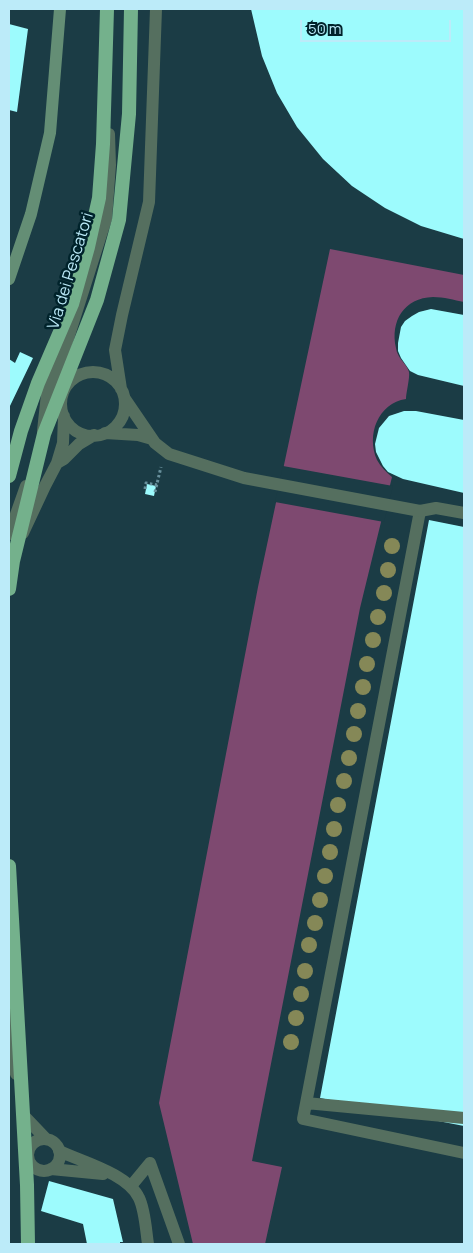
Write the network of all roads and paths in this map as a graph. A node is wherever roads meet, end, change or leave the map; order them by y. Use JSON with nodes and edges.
{"nodes":[{"id":1,"x":60,"y":9,"type":"edge"},
{"id":2,"x":107,"y":9,"type":"edge"},
{"id":3,"x":112,"y":9,"type":"edge"},
{"id":4,"x":131,"y":9,"type":"edge"},
{"id":5,"x":156,"y":9,"type":"edge"},
{"id":6,"x":9,"y":279,"type":"edge"},
{"id":7,"x":123,"y":394,"type":"junction"},
{"id":8,"x":64,"y":416,"type":"junction"},
{"id":9,"x":99,"y":434,"type":"junction"},
{"id":10,"x":152,"y":439,"type":"junction"},
{"id":11,"x":164,"y":451,"type":"junction"},
{"id":12,"x":58,"y":463,"type":"junction"},
{"id":13,"x":9,"y":476,"type":"edge"},
{"id":14,"x":157,"y":485,"type":"junction"},
{"id":15,"x":145,"y":489,"type":"dead end"},
{"id":16,"x":154,"y":492,"type":"dead end"},
{"id":17,"x":420,"y":511,"type":"junction"},
{"id":18,"x":464,"y":513,"type":"edge"},
{"id":19,"x":9,"y":534,"type":"edge"},
{"id":20,"x":9,"y":570,"type":"edge"},
{"id":21,"x":9,"y":590,"type":"edge"},
{"id":22,"x":9,"y":866,"type":"edge"},
{"id":23,"x":9,"y":980,"type":"edge"},
{"id":24,"x":306,"y":1103,"type":"junction"},
{"id":25,"x":25,"y":1116,"type":"junction"},
{"id":26,"x":464,"y":1118,"type":"edge"},
{"id":27,"x":46,"y":1139,"type":"junction"},
{"id":28,"x":29,"y":1148,"type":"junction"},
{"id":29,"x":59,"y":1152,"type":"junction"},
{"id":30,"x":464,"y":1153,"type":"edge"},
{"id":31,"x":51,"y":1169,"type":"junction"},
{"id":32,"x":116,"y":1176,"type":"junction"},
{"id":33,"x":131,"y":1186,"type":"junction"},
{"id":34,"x":28,"y":1244,"type":"edge"},
{"id":35,"x":148,"y":1244,"type":"edge"},
{"id":36,"x":179,"y":1244,"type":"edge"}],
"edges":[{"from":1,"to":6,"type":"main road"},
{"from":2,"to":13,"type":"highway"},
{"from":3,"to":19,"type":"street","name":"Via dei Pescatori"},
{"from":4,"to":21,"type":"highway","bridge":true},
{"from":5,"to":7,"type":"street"},
{"from":7,"to":8,"type":"street"},
{"from":7,"to":9,"type":"street"},
{"from":7,"to":10,"type":"street"},
{"from":8,"to":9,"type":"street"},
{"from":8,"to":12,"type":"street"},
{"from":9,"to":10,"type":"street"},
{"from":9,"to":12,"type":"street"},
{"from":10,"to":11,"type":"street"},
{"from":11,"to":14,"type":"path"},
{"from":11,"to":17,"type":"street"},
{"from":12,"to":20,"type":"street"},
{"from":14,"to":15,"type":"path"},
{"from":14,"to":16,"type":"path"},
{"from":17,"to":18,"type":"street"},
{"from":17,"to":24,"type":"street"},
{"from":22,"to":34,"type":"highway","bridge":true},
{"from":23,"to":25,"type":"street"},
{"from":24,"to":26,"type":"street"},
{"from":24,"to":30,"type":"street"},
{"from":25,"to":27,"type":"street"},
{"from":25,"to":28,"type":"street"},
{"from":27,"to":28,"type":"street"},
{"from":27,"to":29,"type":"street"},
{"from":28,"to":31,"type":"street"},
{"from":29,"to":31,"type":"street"},
{"from":29,"to":32,"type":"street"},
{"from":31,"to":32,"type":"street"},
{"from":32,"to":33,"type":"street"},
{"from":33,"to":35,"type":"street"},
{"from":33,"to":36,"type":"street"}]}
